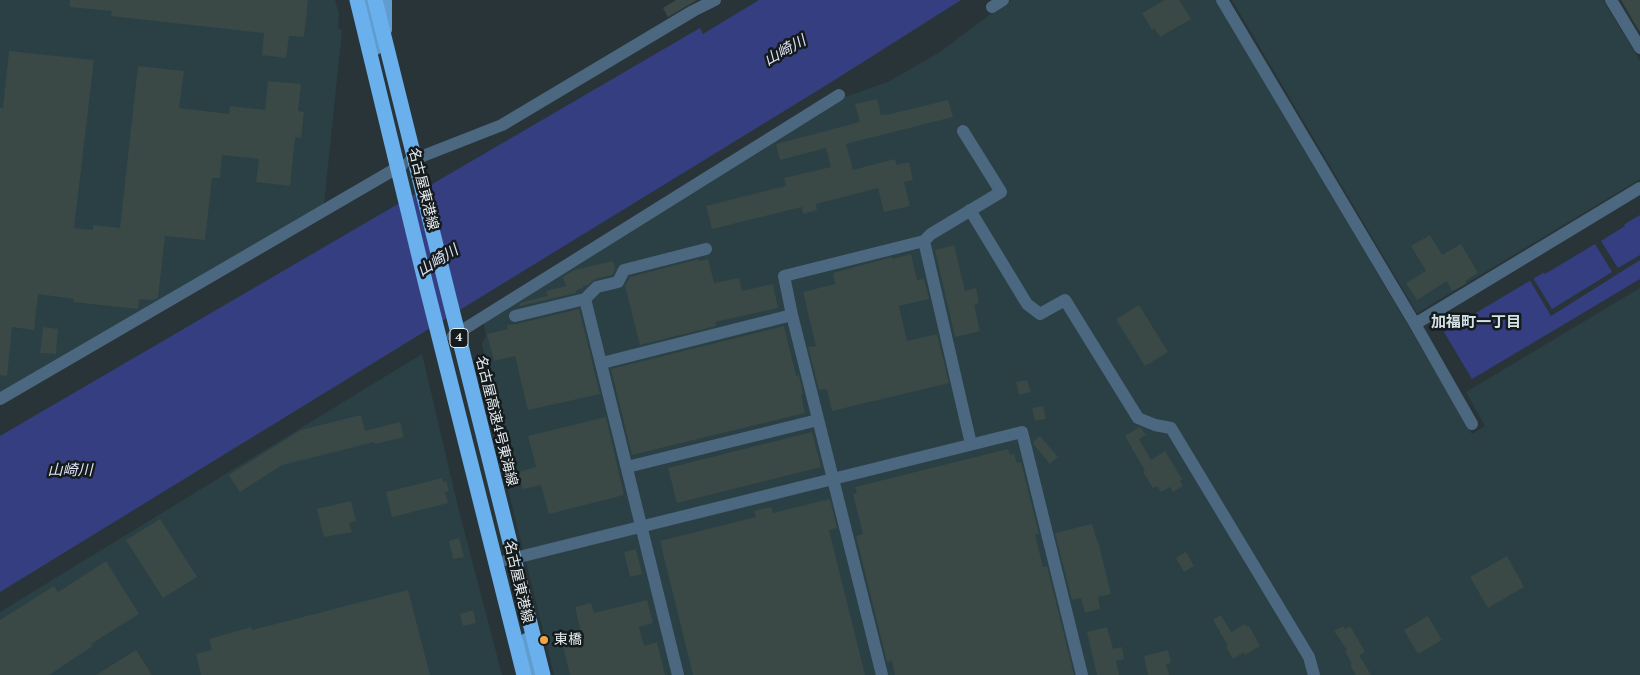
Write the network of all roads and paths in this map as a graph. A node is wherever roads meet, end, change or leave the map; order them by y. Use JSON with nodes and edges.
{"nodes":[{"id":1,"x":357,"y":0,"type":"edge"},
{"id":2,"x":368,"y":0,"type":"edge"},
{"id":3,"x":375,"y":0,"type":"edge"},
{"id":4,"x":386,"y":0,"type":"edge"},
{"id":5,"x":715,"y":0,"type":"edge"},
{"id":6,"x":1222,"y":0,"type":"edge"},
{"id":7,"x":1611,"y":0,"type":"edge"},
{"id":8,"x":1640,"y":48,"type":"edge"},
{"id":9,"x":839,"y":96,"type":"dead end"},
{"id":10,"x":963,"y":131,"type":"dead end"},
{"id":11,"x":407,"y":168,"type":"junction"},
{"id":12,"x":1640,"y":188,"type":"edge"},
{"id":13,"x":970,"y":210,"type":"junction"},
{"id":14,"x":924,"y":241,"type":"junction"},
{"id":15,"x":706,"y":248,"type":"dead end"},
{"id":16,"x":585,"y":299,"type":"junction"},
{"id":17,"x":792,"y":315,"type":"junction"},
{"id":18,"x":515,"y":316,"type":"dead end"},
{"id":19,"x":1415,"y":324,"type":"junction"},
{"id":20,"x":449,"y":331,"type":"junction"},
{"id":21,"x":602,"y":363,"type":"junction"},
{"id":22,"x":0,"y":400,"type":"edge"},
{"id":23,"x":818,"y":420,"type":"junction"},
{"id":24,"x":1472,"y":424,"type":"dead end"},
{"id":25,"x":971,"y":444,"type":"junction"},
{"id":26,"x":627,"y":467,"type":"junction"},
{"id":27,"x":832,"y":479,"type":"junction"},
{"id":28,"x":642,"y":527,"type":"junction"},
{"id":29,"x":507,"y":560,"type":"junction"},
{"id":30,"x":524,"y":675,"type":"edge"},
{"id":31,"x":535,"y":675,"type":"edge"},
{"id":32,"x":543,"y":675,"type":"edge"},
{"id":33,"x":678,"y":675,"type":"edge"},
{"id":34,"x":882,"y":675,"type":"edge"},
{"id":35,"x":1082,"y":675,"type":"edge"},
{"id":36,"x":1314,"y":675,"type":"edge"}],
"edges":[{"from":1,"to":30,"type":"highway","number":"4","bridge":true},
{"from":2,"to":11,"type":"main road","name":"名古屋東港線"},
{"from":3,"to":32,"type":"highway","name":"名古屋高速4号東海線","number":"4","bridge":true},
{"from":4,"to":11,"type":"main road","name":"名古屋東港線"},
{"from":5,"to":11,"type":"street"},
{"from":6,"to":19,"type":"street"},
{"from":7,"to":8,"type":"street"},
{"from":9,"to":20,"type":"street"},
{"from":10,"to":13,"type":"street"},
{"from":11,"to":20,"type":"main road","name":"名古屋東港線"},
{"from":11,"to":22,"type":"street"},
{"from":12,"to":19,"type":"street"},
{"from":13,"to":14,"type":"street"},
{"from":13,"to":36,"type":"street"},
{"from":14,"to":17,"type":"street"},
{"from":14,"to":25,"type":"street"},
{"from":15,"to":16,"type":"street"},
{"from":16,"to":18,"type":"street"},
{"from":16,"to":21,"type":"street"},
{"from":17,"to":21,"type":"street"},
{"from":17,"to":23,"type":"street"},
{"from":19,"to":24,"type":"street"},
{"from":20,"to":29,"type":"main road","name":"名古屋東港線"},
{"from":20,"to":30,"type":"main road","name":"名古屋東港線"},
{"from":21,"to":26,"type":"street"},
{"from":23,"to":26,"type":"street"},
{"from":23,"to":27,"type":"street"},
{"from":25,"to":27,"type":"street"},
{"from":25,"to":35,"type":"street"},
{"from":26,"to":28,"type":"street"},
{"from":27,"to":28,"type":"street"},
{"from":27,"to":34,"type":"street"},
{"from":28,"to":29,"type":"street"},
{"from":28,"to":33,"type":"street"},
{"from":29,"to":31,"type":"main road","name":"名古屋東港線"}]}
